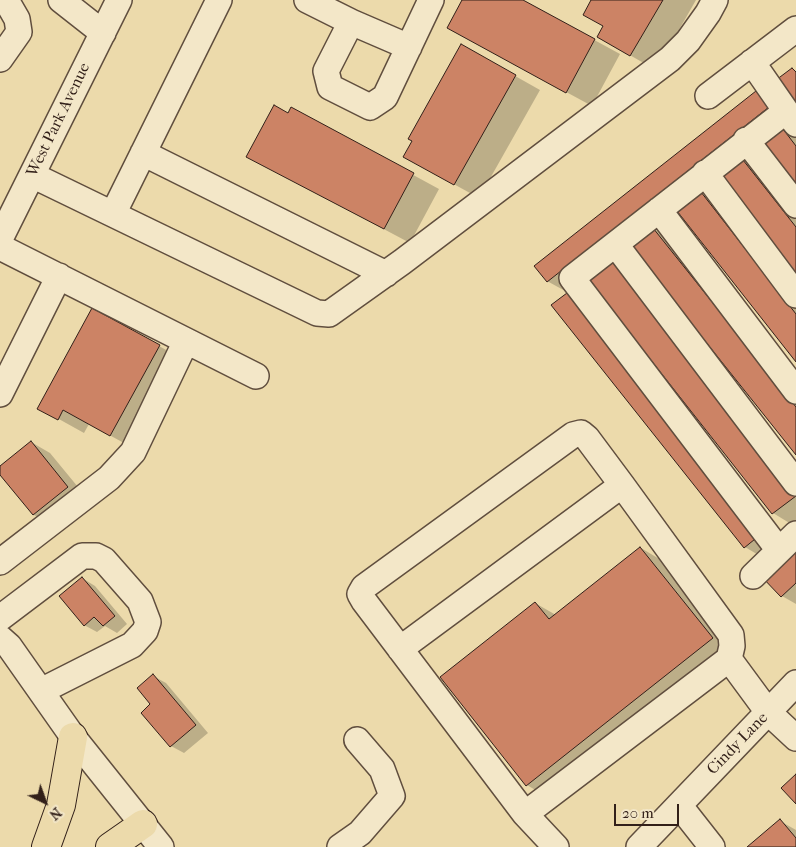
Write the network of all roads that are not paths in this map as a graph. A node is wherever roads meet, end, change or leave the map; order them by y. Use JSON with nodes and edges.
{"nodes":[{"id":1,"x":6,"y":0,"type":"edge"},
{"id":2,"x":61,"y":0,"type":"edge"},
{"id":3,"x":119,"y":0,"type":"edge"},
{"id":4,"x":219,"y":0,"type":"edge"},
{"id":5,"x":307,"y":0,"type":"edge"},
{"id":6,"x":431,"y":0,"type":"edge"},
{"id":7,"x":715,"y":0,"type":"edge"},
{"id":8,"x":351,"y":22,"type":"junction"},
{"id":9,"x":796,"y":29,"type":"edge"},
{"id":10,"x":102,"y":33,"type":"junction"},
{"id":11,"x":409,"y":47,"type":"junction"},
{"id":12,"x":0,"y":59,"type":"edge"},
{"id":13,"x":752,"y":62,"type":"junction"},
{"id":14,"x":708,"y":96,"type":"dead end"},
{"id":15,"x":791,"y":117,"type":"edge"},
{"id":16,"x":746,"y":140,"type":"junction"},
{"id":17,"x":142,"y":153,"type":"junction"},
{"id":18,"x":705,"y":173,"type":"junction"},
{"id":19,"x":32,"y":175,"type":"junction"},
{"id":20,"x":796,"y":204,"type":"edge"},
{"id":21,"x":659,"y":210,"type":"junction"},
{"id":22,"x":112,"y":214,"type":"junction"},
{"id":23,"x":1,"y":237,"type":"edge"},
{"id":24,"x":616,"y":245,"type":"junction"},
{"id":25,"x":386,"y":274,"type":"junction"},
{"id":26,"x":59,"y":276,"type":"junction"},
{"id":27,"x":796,"y":296,"type":"edge"},
{"id":28,"x":186,"y":341,"type":"junction"},
{"id":29,"x":256,"y":376,"type":"dead end"},
{"id":30,"x":1,"y":389,"type":"edge"},
{"id":31,"x":796,"y":391,"type":"edge"},
{"id":32,"x":796,"y":483,"type":"edge"},
{"id":33,"x":622,"y":485,"type":"junction"},
{"id":34,"x":787,"y":541,"type":"edge"},
{"id":35,"x":3,"y":553,"type":"edge"},
{"id":36,"x":753,"y":576,"type":"dead end"},
{"id":37,"x":0,"y":618,"type":"edge"},
{"id":38,"x":3,"y":638,"type":"edge"},
{"id":39,"x":400,"y":649,"type":"junction"},
{"id":40,"x":729,"y":659,"type":"junction"},
{"id":41,"x":796,"y":683,"type":"edge"},
{"id":42,"x":41,"y":691,"type":"junction"},
{"id":43,"x":768,"y":712,"type":"junction"},
{"id":44,"x":73,"y":736,"type":"junction"},
{"id":45,"x":796,"y":738,"type":"edge"},
{"id":46,"x":357,"y":740,"type":"dead end"},
{"id":47,"x":679,"y":805,"type":"junction"},
{"id":48,"x":525,"y":814,"type":"junction"},
{"id":49,"x":143,"y":824,"type":"junction"},
{"id":50,"x":46,"y":847,"type":"edge"},
{"id":51,"x":110,"y":847,"type":"edge"},
{"id":52,"x":161,"y":847,"type":"edge"},
{"id":53,"x":340,"y":847,"type":"edge"},
{"id":54,"x":556,"y":847,"type":"edge"},
{"id":55,"x":639,"y":847,"type":"edge"},
{"id":56,"x":712,"y":847,"type":"edge"}],
"edges":[{"from":1,"to":12,"type":"street"},
{"from":2,"to":10,"type":"street"},
{"from":3,"to":10,"type":"street","name":"West Park Avenue"},
{"from":4,"to":17,"type":"street"},
{"from":5,"to":8,"type":"street"},
{"from":6,"to":11,"type":"street"},
{"from":7,"to":25,"type":"street"},
{"from":8,"to":11,"type":"street"},
{"from":8,"to":11,"type":"street"},
{"from":9,"to":13,"type":"street"},
{"from":10,"to":19,"type":"street","name":"West Park Avenue"},
{"from":13,"to":14,"type":"street"},
{"from":13,"to":15,"type":"street"},
{"from":15,"to":16,"type":"street"},
{"from":16,"to":18,"type":"street"},
{"from":16,"to":20,"type":"street"},
{"from":17,"to":22,"type":"street"},
{"from":17,"to":25,"type":"street"},
{"from":18,"to":21,"type":"street"},
{"from":18,"to":27,"type":"street"},
{"from":19,"to":22,"type":"street"},
{"from":19,"to":23,"type":"street","name":"West Park Avenue"},
{"from":21,"to":24,"type":"street"},
{"from":21,"to":31,"type":"street"},
{"from":22,"to":25,"type":"street"},
{"from":23,"to":26,"type":"street"},
{"from":24,"to":32,"type":"street"},
{"from":24,"to":34,"type":"street"},
{"from":26,"to":28,"type":"street"},
{"from":26,"to":30,"type":"street"},
{"from":28,"to":29,"type":"street"},
{"from":28,"to":35,"type":"street"},
{"from":33,"to":39,"type":"street"},
{"from":33,"to":39,"type":"street"},
{"from":33,"to":40,"type":"street"},
{"from":34,"to":36,"type":"street"},
{"from":37,"to":42,"type":"street"},
{"from":38,"to":42,"type":"street"},
{"from":39,"to":48,"type":"street"},
{"from":40,"to":43,"type":"street"},
{"from":40,"to":48,"type":"street"},
{"from":41,"to":43,"type":"street","name":"Cindy Lane"},
{"from":42,"to":44,"type":"street"},
{"from":43,"to":45,"type":"street"},
{"from":43,"to":47,"type":"street","name":"Cindy Lane"},
{"from":44,"to":49,"type":"street"},
{"from":44,"to":50,"type":"main road"},
{"from":46,"to":53,"type":"street"},
{"from":47,"to":55,"type":"street","name":"Cindy Lane"},
{"from":47,"to":56,"type":"street"},
{"from":48,"to":54,"type":"street"},
{"from":49,"to":51,"type":"main road"},
{"from":49,"to":52,"type":"street"}]}
